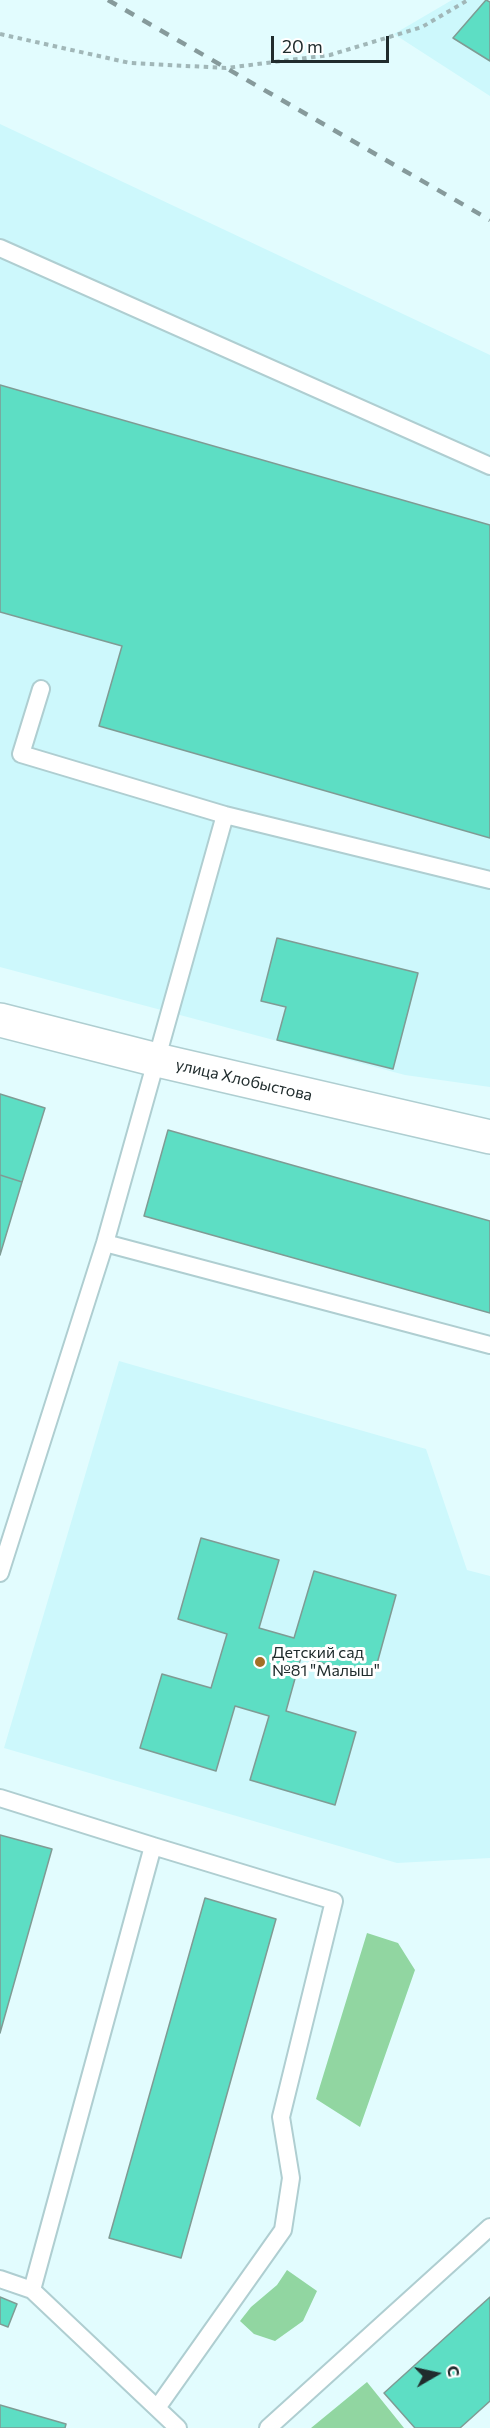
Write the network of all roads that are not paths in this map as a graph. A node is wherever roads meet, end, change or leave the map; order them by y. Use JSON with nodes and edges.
{"nodes":[{"id":1,"x":0,"y":248,"type":"edge"},
{"id":2,"x":490,"y":466,"type":"edge"},
{"id":3,"x":41,"y":689,"type":"dead end"},
{"id":4,"x":225,"y":815,"type":"junction"},
{"id":5,"x":490,"y":880,"type":"edge"},
{"id":6,"x":0,"y":1020,"type":"edge"},
{"id":7,"x":157,"y":1060,"type":"junction"},
{"id":8,"x":490,"y":1137,"type":"edge"},
{"id":9,"x":105,"y":1243,"type":"junction"},
{"id":10,"x":490,"y":1345,"type":"edge"},
{"id":11,"x":0,"y":1573,"type":"edge"},
{"id":12,"x":0,"y":1798,"type":"edge"},
{"id":13,"x":153,"y":1846,"type":"junction"},
{"id":14,"x":490,"y":2227,"type":"edge"},
{"id":15,"x":0,"y":2279,"type":"edge"},
{"id":16,"x":32,"y":2290,"type":"junction"},
{"id":17,"x":157,"y":2408,"type":"junction"},
{"id":18,"x":178,"y":2428,"type":"edge"},
{"id":19,"x":268,"y":2428,"type":"edge"}],
"edges":[{"from":1,"to":2,"type":"lane"},
{"from":3,"to":4,"type":"lane"},
{"from":4,"to":5,"type":"lane"},
{"from":4,"to":7,"type":"lane"},
{"from":6,"to":7,"type":"street","name":"улица Хлобыстова"},
{"from":7,"to":8,"type":"street","name":"улица Хлобыстова"},
{"from":7,"to":9,"type":"lane"},
{"from":9,"to":10,"type":"lane"},
{"from":9,"to":11,"type":"lane"},
{"from":12,"to":13,"type":"lane"},
{"from":13,"to":16,"type":"lane"},
{"from":13,"to":17,"type":"lane"},
{"from":14,"to":19,"type":"lane"},
{"from":15,"to":16,"type":"lane"},
{"from":16,"to":17,"type":"lane"},
{"from":17,"to":18,"type":"lane"}]}
